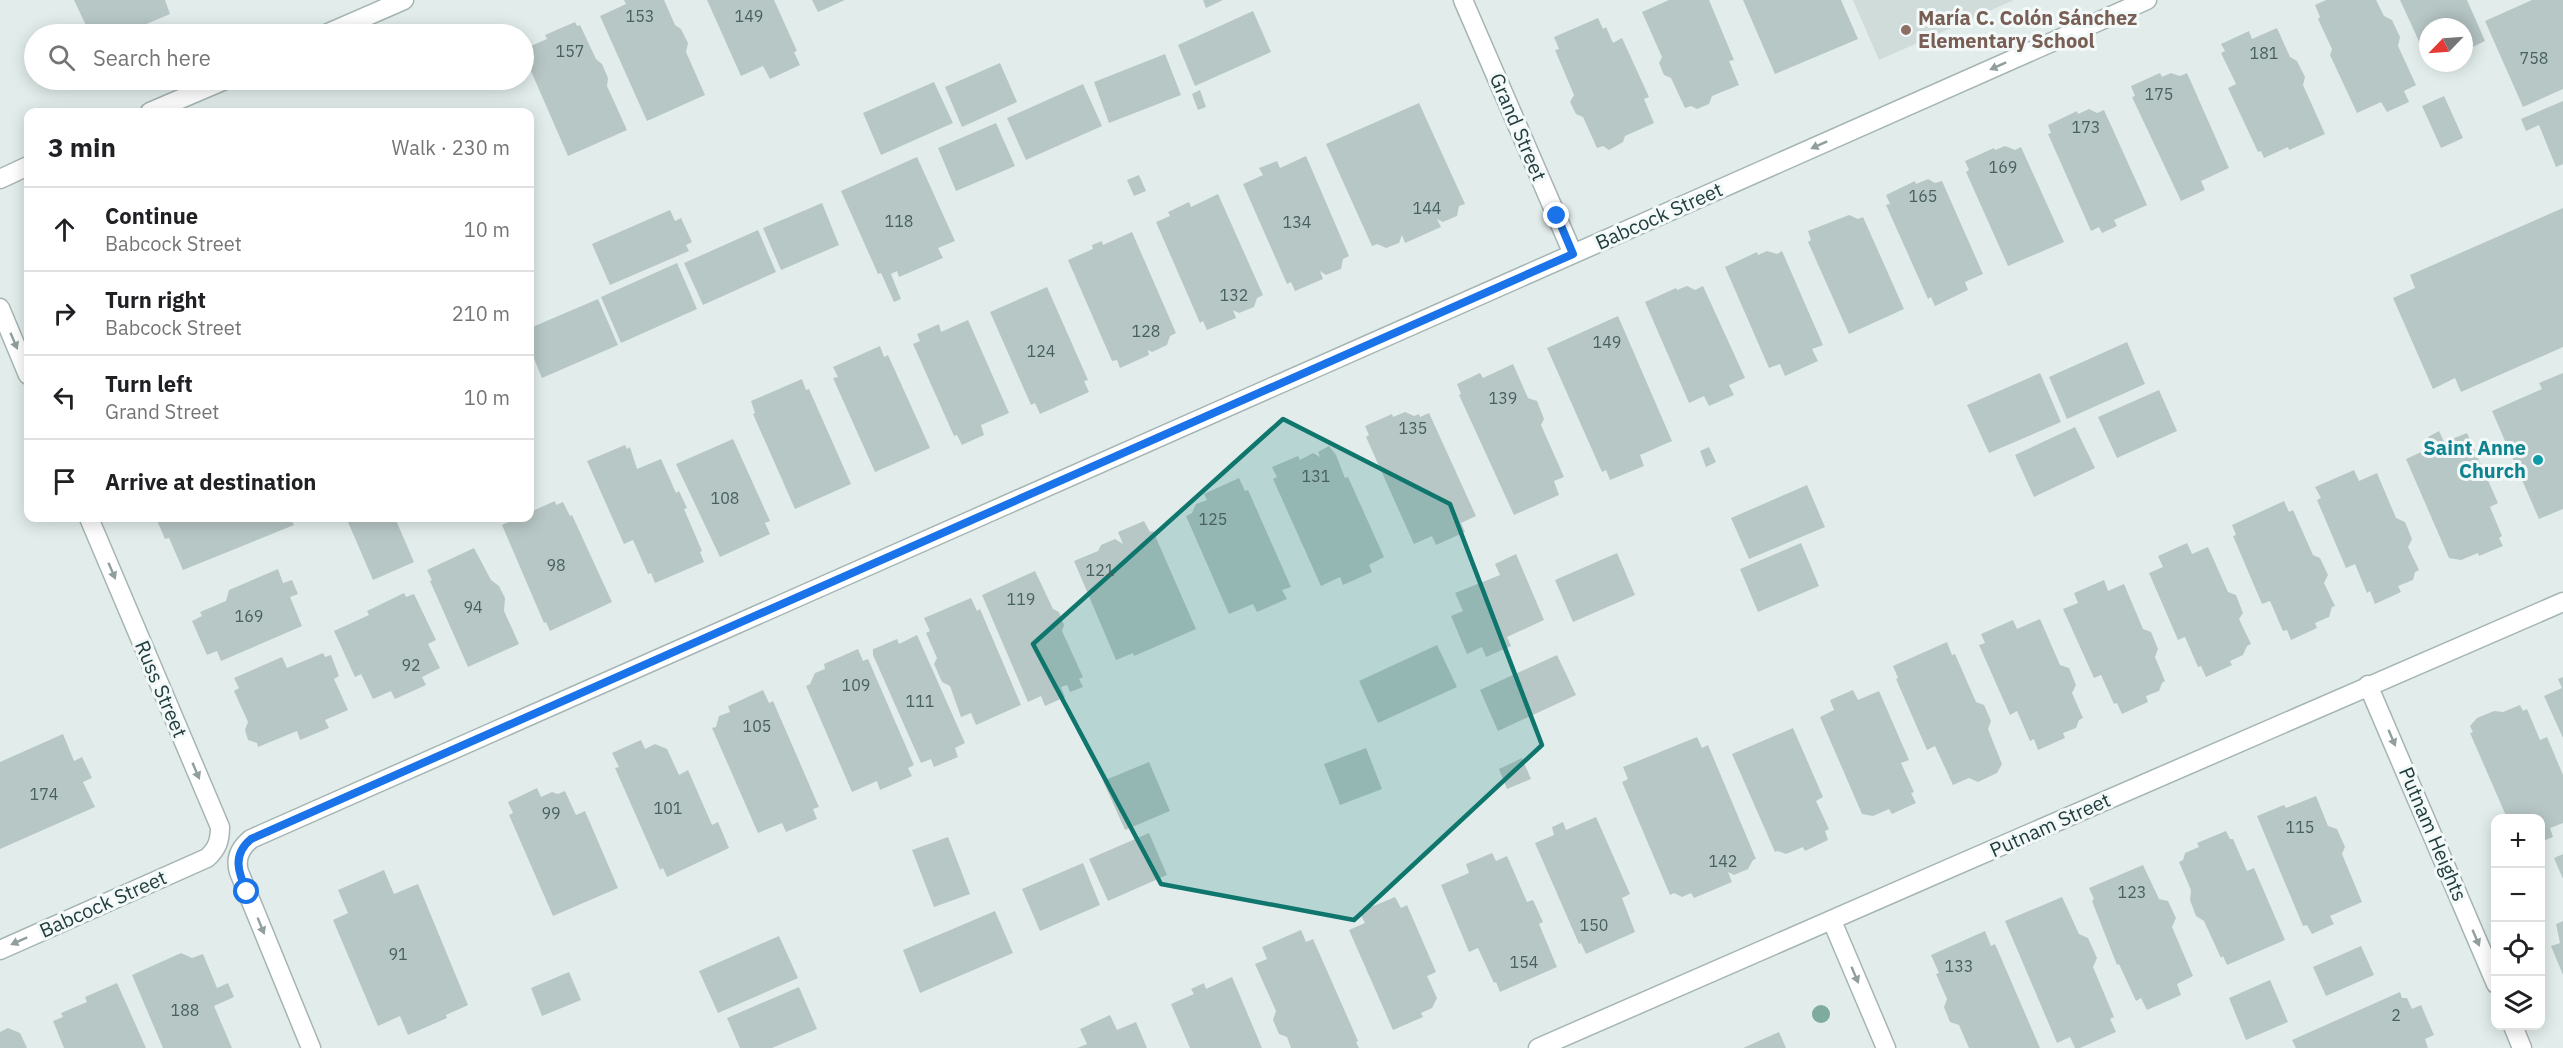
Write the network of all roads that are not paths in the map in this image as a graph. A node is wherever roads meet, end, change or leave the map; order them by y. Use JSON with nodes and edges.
{"nodes":[{"id":1,"x":404,"y":0,"type":"edge"},
{"id":2,"x":1463,"y":0,"type":"edge"},
{"id":3,"x":2147,"y":0,"type":"edge"},
{"id":4,"x":349,"y":24,"type":"edge"},
{"id":5,"x":202,"y":90,"type":"edge"},
{"id":6,"x":159,"y":108,"type":"edge"},
{"id":7,"x":24,"y":168,"type":"edge"},
{"id":8,"x":0,"y":179,"type":"edge"},
{"id":9,"x":1573,"y":254,"type":"junction"},
{"id":10,"x":0,"y":308,"type":"edge"},
{"id":11,"x":24,"y":365,"type":"edge"},
{"id":12,"x":91,"y":522,"type":"edge"},
{"id":13,"x":2563,"y":602,"type":"edge"},
{"id":14,"x":2368,"y":685,"type":"junction"},
{"id":15,"x":207,"y":858,"type":"joint"},
{"id":16,"x":1832,"y":921,"type":"junction"},
{"id":17,"x":0,"y":950,"type":"edge"},
{"id":18,"x":2493,"y":976,"type":"edge"},
{"id":19,"x":2515,"y":1030,"type":"edge"},
{"id":20,"x":311,"y":1048,"type":"edge"},
{"id":21,"x":1538,"y":1048,"type":"edge"},
{"id":22,"x":1886,"y":1048,"type":"edge"},
{"id":23,"x":2523,"y":1048,"type":"edge"}],
"edges":[{"from":1,"to":4,"type":"street"},
{"from":2,"to":9,"type":"street","name":"Grand Street"},
{"from":3,"to":9,"type":"street","name":"Babcock Street","one_way":true},
{"from":5,"to":6,"type":"street"},
{"from":7,"to":8,"type":"street"},
{"from":9,"to":20,"type":"street","name":"Babcock Street","one_way":true},
{"from":10,"to":11,"type":"street","one_way":true},
{"from":12,"to":15,"type":"street","name":"Russ Street","one_way":true},
{"from":13,"to":14,"type":"street","name":"Putnam Street"},
{"from":14,"to":16,"type":"street","name":"Putnam Street"},
{"from":14,"to":18,"type":"street","name":"Putnam Heights","one_way":true},
{"from":15,"to":17,"type":"street","name":"Babcock Street","one_way":true},
{"from":16,"to":21,"type":"street","name":"Putnam Street"},
{"from":16,"to":22,"type":"street","one_way":true},
{"from":19,"to":23,"type":"street"}]}
